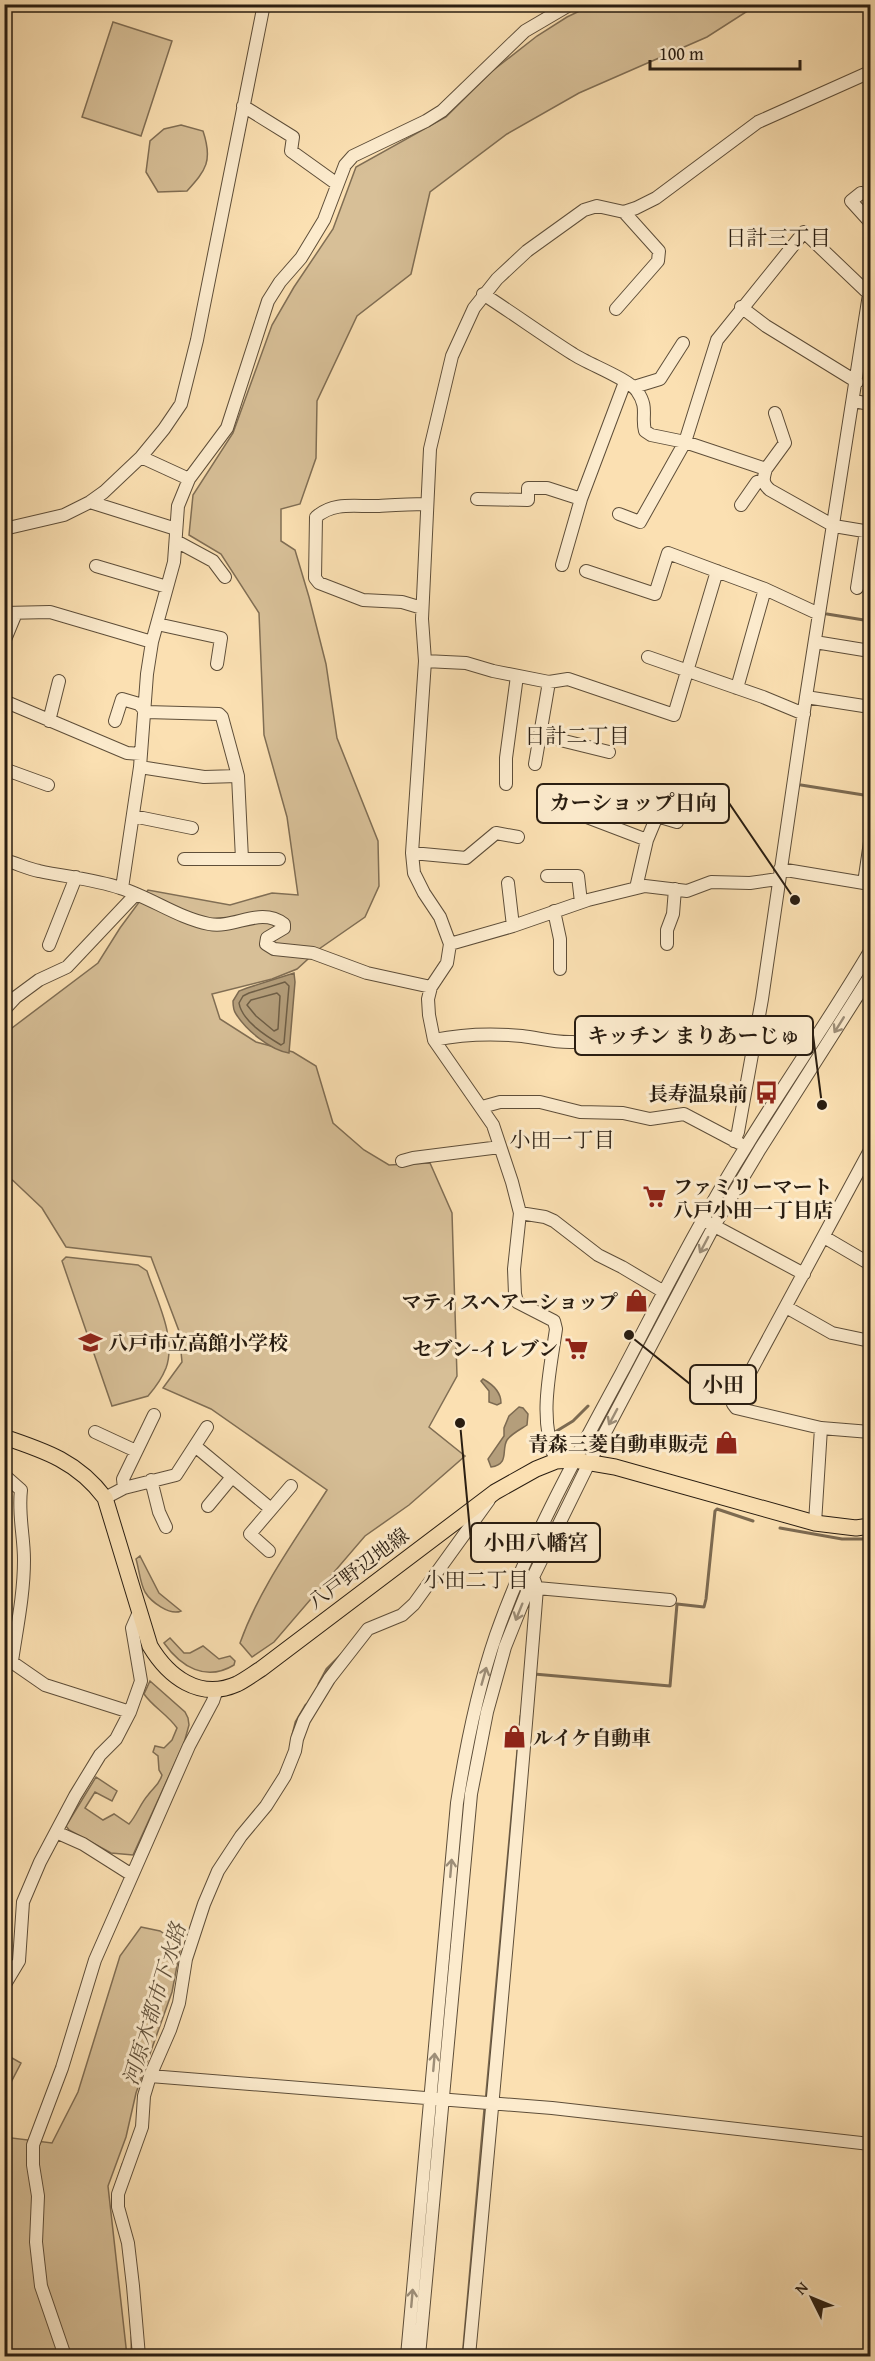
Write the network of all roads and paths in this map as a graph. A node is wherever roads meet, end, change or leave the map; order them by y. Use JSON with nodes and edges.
{"nodes":[{"id":1,"x":264,"y":4,"type":"edge"},
{"id":2,"x":571,"y":4,"type":"edge"},
{"id":3,"x":542,"y":6,"type":"edge"},
{"id":4,"x":552,"y":14,"type":"junction"},
{"id":5,"x":870,"y":72,"type":"edge"},
{"id":6,"x":243,"y":106,"type":"junction"},
{"id":7,"x":337,"y":184,"type":"junction"},
{"id":8,"x":861,"y":193,"type":"dead end"},
{"id":9,"x":624,"y":212,"type":"junction"},
{"id":10,"x":870,"y":222,"type":"edge"},
{"id":11,"x":870,"y":291,"type":"edge"},
{"id":12,"x":483,"y":294,"type":"junction"},
{"id":13,"x":741,"y":307,"type":"junction"},
{"id":14,"x":616,"y":309,"type":"dead end"},
{"id":15,"x":868,"y":327,"type":"edge"},
{"id":16,"x":683,"y":343,"type":"dead end"},
{"id":17,"x":857,"y":382,"type":"junction"},
{"id":18,"x":629,"y":385,"type":"junction"},
{"id":19,"x":854,"y":401,"type":"junction"},
{"id":20,"x":870,"y":404,"type":"edge"},
{"id":21,"x":775,"y":413,"type":"dead end"},
{"id":22,"x":685,"y":442,"type":"junction"},
{"id":23,"x":141,"y":457,"type":"junction"},
{"id":24,"x":764,"y":474,"type":"junction"},
{"id":25,"x":189,"y":479,"type":"junction"},
{"id":26,"x":477,"y":499,"type":"dead end"},
{"id":27,"x":581,"y":499,"type":"junction"},
{"id":28,"x":90,"y":502,"type":"junction"},
{"id":29,"x":426,"y":504,"type":"junction"},
{"id":30,"x":741,"y":506,"type":"dead end"},
{"id":31,"x":619,"y":514,"type":"dead end"},
{"id":32,"x":834,"y":526,"type":"junction"},
{"id":33,"x":4,"y":529,"type":"edge"},
{"id":34,"x":868,"y":532,"type":"edge"},
{"id":35,"x":176,"y":535,"type":"junction"},
{"id":36,"x":562,"y":565,"type":"dead end"},
{"id":37,"x":96,"y":566,"type":"dead end"},
{"id":38,"x":586,"y":571,"type":"dead end"},
{"id":39,"x":717,"y":571,"type":"junction"},
{"id":40,"x":225,"y":577,"type":"dead end"},
{"id":41,"x":167,"y":587,"type":"junction"},
{"id":42,"x":857,"y":588,"type":"dead end"},
{"id":43,"x":765,"y":589,"type":"junction"},
{"id":44,"x":422,"y":608,"type":"junction"},
{"id":45,"x":10,"y":613,"type":"edge"},
{"id":46,"x":819,"y":614,"type":"junction"},
{"id":47,"x":157,"y":624,"type":"junction"},
{"id":48,"x":4,"y":642,"type":"edge"},
{"id":49,"x":152,"y":642,"type":"junction"},
{"id":50,"x":815,"y":642,"type":"junction"},
{"id":51,"x":870,"y":651,"type":"edge"},
{"id":52,"x":648,"y":657,"type":"dead end"},
{"id":53,"x":425,"y":661,"type":"junction"},
{"id":54,"x":217,"y":664,"type":"dead end"},
{"id":55,"x":686,"y":671,"type":"junction"},
{"id":56,"x":517,"y":676,"type":"junction"},
{"id":57,"x":59,"y":681,"type":"dead end"},
{"id":58,"x":549,"y":682,"type":"junction"},
{"id":59,"x":737,"y":688,"type":"junction"},
{"id":60,"x":806,"y":697,"type":"junction"},
{"id":61,"x":5,"y":703,"type":"edge"},
{"id":62,"x":870,"y":707,"type":"edge"},
{"id":63,"x":146,"y":712,"type":"junction"},
{"id":64,"x":804,"y":714,"type":"junction"},
{"id":65,"x":49,"y":721,"type":"junction"},
{"id":66,"x":115,"y":721,"type":"dead end"},
{"id":67,"x":540,"y":735,"type":"junction"},
{"id":68,"x":609,"y":752,"type":"dead end"},
{"id":69,"x":141,"y":760,"type":"junction"},
{"id":70,"x":535,"y":764,"type":"dead end"},
{"id":71,"x":4,"y":770,"type":"edge"},
{"id":72,"x":238,"y":776,"type":"junction"},
{"id":73,"x":506,"y":784,"type":"dead end"},
{"id":74,"x":48,"y":785,"type":"dead end"},
{"id":75,"x":133,"y":816,"type":"junction"},
{"id":76,"x":584,"y":816,"type":"dead end"},
{"id":77,"x":677,"y":822,"type":"dead end"},
{"id":78,"x":192,"y":828,"type":"dead end"},
{"id":79,"x":518,"y":837,"type":"dead end"},
{"id":80,"x":647,"y":840,"type":"junction"},
{"id":81,"x":870,"y":842,"type":"edge"},
{"id":82,"x":412,"y":854,"type":"junction"},
{"id":83,"x":184,"y":859,"type":"dead end"},
{"id":84,"x":242,"y":859,"type":"junction"},
{"id":85,"x":279,"y":859,"type":"dead end"},
{"id":86,"x":4,"y":860,"type":"edge"},
{"id":87,"x":779,"y":874,"type":"junction"},
{"id":88,"x":548,"y":876,"type":"dead end"},
{"id":89,"x":76,"y":877,"type":"junction"},
{"id":90,"x":508,"y":883,"type":"dead end"},
{"id":91,"x":867,"y":884,"type":"edge"},
{"id":92,"x":122,"y":888,"type":"junction"},
{"id":93,"x":636,"y":888,"type":"junction"},
{"id":94,"x":675,"y":890,"type":"junction"},
{"id":95,"x":135,"y":895,"type":"junction"},
{"id":96,"x":581,"y":902,"type":"junction"},
{"id":97,"x":554,"y":911,"type":"junction"},
{"id":98,"x":513,"y":926,"type":"junction"},
{"id":99,"x":450,"y":944,"type":"junction"},
{"id":100,"x":666,"y":944,"type":"dead end"},
{"id":101,"x":49,"y":945,"type":"dead end"},
{"id":102,"x":870,"y":951,"type":"edge"},
{"id":103,"x":867,"y":962,"type":"edge"},
{"id":104,"x":560,"y":969,"type":"dead end"},
{"id":105,"x":870,"y":976,"type":"edge"},
{"id":106,"x":431,"y":987,"type":"junction"},
{"id":107,"x":4,"y":1010,"type":"edge"},
{"id":108,"x":434,"y":1040,"type":"junction"},
{"id":109,"x":573,"y":1042,"type":"dead end"},
{"id":110,"x":482,"y":1107,"type":"junction"},
{"id":111,"x":734,"y":1141,"type":"junction"},
{"id":112,"x":746,"y":1146,"type":"junction"},
{"id":113,"x":501,"y":1147,"type":"junction"},
{"id":114,"x":870,"y":1150,"type":"edge"},
{"id":115,"x":402,"y":1161,"type":"dead end"},
{"id":116,"x":866,"y":1170,"type":"edge"},
{"id":117,"x":520,"y":1214,"type":"junction"},
{"id":118,"x":709,"y":1222,"type":"junction"},
{"id":119,"x":824,"y":1237,"type":"junction"},
{"id":120,"x":870,"y":1264,"type":"edge"},
{"id":121,"x":804,"y":1274,"type":"junction"},
{"id":122,"x":664,"y":1292,"type":"junction"},
{"id":123,"x":786,"y":1307,"type":"junction"},
{"id":124,"x":870,"y":1341,"type":"edge"},
{"id":125,"x":153,"y":1415,"type":"dead end"},
{"id":126,"x":207,"y":1427,"type":"dead end"},
{"id":127,"x":821,"y":1428,"type":"junction"},
{"id":128,"x":95,"y":1432,"type":"dead end"},
{"id":129,"x":870,"y":1432,"type":"edge"},
{"id":130,"x":4,"y":1437,"type":"edge"},
{"id":131,"x":195,"y":1446,"type":"junction"},
{"id":132,"x":136,"y":1451,"type":"junction"},
{"id":133,"x":556,"y":1461,"type":"junction"},
{"id":134,"x":582,"y":1461,"type":"junction"},
{"id":135,"x":4,"y":1475,"type":"edge"},
{"id":136,"x":232,"y":1477,"type":"junction"},
{"id":137,"x":151,"y":1480,"type":"junction"},
{"id":138,"x":291,"y":1486,"type":"dead end"},
{"id":139,"x":124,"y":1488,"type":"junction"},
{"id":140,"x":495,"y":1492,"type":"junction"},
{"id":141,"x":105,"y":1498,"type":"junction"},
{"id":142,"x":208,"y":1506,"type":"dead end"},
{"id":143,"x":271,"y":1509,"type":"junction"},
{"id":144,"x":815,"y":1523,"type":"junction"},
{"id":145,"x":870,"y":1526,"type":"edge"},
{"id":146,"x":166,"y":1527,"type":"dead end"},
{"id":147,"x":269,"y":1551,"type":"dead end"},
{"id":148,"x":535,"y":1582,"type":"junction"},
{"id":149,"x":670,"y":1600,"type":"dead end"},
{"id":150,"x":139,"y":1612,"type":"junction"},
{"id":151,"x":8,"y":1659,"type":"edge"},
{"id":152,"x":217,"y":1689,"type":"junction"},
{"id":153,"x":130,"y":1712,"type":"junction"},
{"id":154,"x":56,"y":1832,"type":"junction"},
{"id":155,"x":132,"y":1875,"type":"junction"},
{"id":156,"x":4,"y":1986,"type":"edge"},
{"id":157,"x":150,"y":2076,"type":"junction"},
{"id":158,"x":437,"y":2099,"type":"junction"},
{"id":159,"x":493,"y":2105,"type":"junction"},
{"id":160,"x":870,"y":2144,"type":"edge"},
{"id":161,"x":65,"y":2356,"type":"edge"},
{"id":162,"x":139,"y":2356,"type":"edge"},
{"id":163,"x":407,"y":2356,"type":"edge"},
{"id":164,"x":419,"y":2356,"type":"edge"},
{"id":165,"x":469,"y":2356,"type":"edge"}],
"edges":[{"from":1,"to":6,"type":"street"},
{"from":2,"to":4,"type":"street"},
{"from":3,"to":4,"type":"street"},
{"from":4,"to":7,"type":"street"},
{"from":5,"to":9,"type":"street"},
{"from":6,"to":7,"type":"street"},
{"from":6,"to":23,"type":"street"},
{"from":7,"to":25,"type":"street"},
{"from":8,"to":10,"type":"street"},
{"from":9,"to":12,"type":"street"},
{"from":9,"to":14,"type":"street"},
{"from":11,"to":13,"type":"street"},
{"from":11,"to":15,"type":"street"},
{"from":12,"to":18,"type":"street"},
{"from":12,"to":29,"type":"street"},
{"from":13,"to":17,"type":"street"},
{"from":13,"to":22,"type":"street"},
{"from":15,"to":17,"type":"street"},
{"from":16,"to":18,"type":"street"},
{"from":17,"to":19,"type":"street"},
{"from":18,"to":22,"type":"street"},
{"from":18,"to":27,"type":"street"},
{"from":19,"to":20,"type":"street"},
{"from":19,"to":32,"type":"street"},
{"from":21,"to":24,"type":"street"},
{"from":22,"to":24,"type":"street"},
{"from":22,"to":31,"type":"street"},
{"from":23,"to":25,"type":"street"},
{"from":23,"to":28,"type":"street"},
{"from":24,"to":30,"type":"street"},
{"from":24,"to":32,"type":"street"},
{"from":25,"to":35,"type":"street"},
{"from":26,"to":27,"type":"street"},
{"from":27,"to":36,"type":"street"},
{"from":28,"to":33,"type":"street"},
{"from":28,"to":35,"type":"street"},
{"from":29,"to":44,"type":"street"},
{"from":29,"to":44,"type":"street"},
{"from":32,"to":34,"type":"street"},
{"from":32,"to":46,"type":"street"},
{"from":34,"to":42,"type":"street"},
{"from":35,"to":40,"type":"street"},
{"from":35,"to":41,"type":"street"},
{"from":37,"to":41,"type":"street"},
{"from":38,"to":39,"type":"street"},
{"from":39,"to":43,"type":"street"},
{"from":39,"to":55,"type":"street"},
{"from":41,"to":47,"type":"street"},
{"from":43,"to":46,"type":"street"},
{"from":43,"to":59,"type":"street"},
{"from":44,"to":53,"type":"street"},
{"from":45,"to":48,"type":"street"},
{"from":45,"to":49,"type":"street"},
{"from":46,"to":50,"type":"street"},
{"from":47,"to":49,"type":"street"},
{"from":47,"to":54,"type":"street"},
{"from":49,"to":63,"type":"street"},
{"from":50,"to":51,"type":"street"},
{"from":50,"to":60,"type":"street"},
{"from":52,"to":55,"type":"street"},
{"from":53,"to":56,"type":"street"},
{"from":53,"to":82,"type":"street"},
{"from":55,"to":58,"type":"street"},
{"from":55,"to":59,"type":"street"},
{"from":56,"to":58,"type":"street"},
{"from":56,"to":73,"type":"street"},
{"from":57,"to":65,"type":"street"},
{"from":58,"to":67,"type":"street"},
{"from":59,"to":64,"type":"street"},
{"from":60,"to":62,"type":"street"},
{"from":60,"to":64,"type":"street"},
{"from":61,"to":65,"type":"street"},
{"from":63,"to":66,"type":"street"},
{"from":63,"to":69,"type":"street"},
{"from":63,"to":72,"type":"street"},
{"from":64,"to":87,"type":"street"},
{"from":65,"to":69,"type":"street"},
{"from":67,"to":68,"type":"street"},
{"from":67,"to":70,"type":"street"},
{"from":69,"to":72,"type":"street"},
{"from":69,"to":75,"type":"street"},
{"from":71,"to":74,"type":"street"},
{"from":72,"to":84,"type":"street"},
{"from":75,"to":78,"type":"street"},
{"from":75,"to":92,"type":"street"},
{"from":76,"to":80,"type":"street"},
{"from":77,"to":80,"type":"street"},
{"from":79,"to":82,"type":"street"},
{"from":80,"to":93,"type":"street"},
{"from":81,"to":91,"type":"street"},
{"from":82,"to":99,"type":"street"},
{"from":83,"to":84,"type":"street"},
{"from":84,"to":85,"type":"street"},
{"from":86,"to":89,"type":"street"},
{"from":87,"to":91,"type":"street"},
{"from":87,"to":94,"type":"street"},
{"from":87,"to":111,"type":"street"},
{"from":88,"to":96,"type":"street"},
{"from":89,"to":92,"type":"street"},
{"from":89,"to":101,"type":"street"},
{"from":90,"to":98,"type":"street"},
{"from":92,"to":95,"type":"street"},
{"from":93,"to":94,"type":"street"},
{"from":93,"to":96,"type":"street"},
{"from":94,"to":100,"type":"street"},
{"from":95,"to":106,"type":"street"},
{"from":95,"to":107,"type":"street"},
{"from":96,"to":97,"type":"street"},
{"from":97,"to":98,"type":"street"},
{"from":97,"to":104,"type":"street"},
{"from":98,"to":99,"type":"street"},
{"from":99,"to":106,"type":"street"},
{"from":102,"to":103,"type":"street"},
{"from":103,"to":105,"type":"street"},
{"from":103,"to":112,"type":"street"},
{"from":105,"to":118,"type":"street","one_way":true},
{"from":106,"to":108,"type":"street"},
{"from":108,"to":109,"type":"street"},
{"from":108,"to":110,"type":"street"},
{"from":110,"to":111,"type":"street"},
{"from":110,"to":113,"type":"street"},
{"from":111,"to":112,"type":"street"},
{"from":112,"to":118,"type":"street"},
{"from":113,"to":115,"type":"street"},
{"from":113,"to":117,"type":"street"},
{"from":114,"to":116,"type":"street"},
{"from":116,"to":119,"type":"street"},
{"from":117,"to":122,"type":"street"},
{"from":117,"to":133,"type":"street"},
{"from":118,"to":121,"type":"street"},
{"from":118,"to":122,"type":"street"},
{"from":118,"to":134,"type":"street","one_way":true},
{"from":119,"to":120,"type":"street"},
{"from":119,"to":121,"type":"street"},
{"from":121,"to":123,"type":"street"},
{"from":122,"to":134,"type":"street"},
{"from":123,"to":124,"type":"street"},
{"from":123,"to":127,"type":"street"},
{"from":125,"to":132,"type":"street"},
{"from":126,"to":131,"type":"street"},
{"from":127,"to":129,"type":"street"},
{"from":127,"to":144,"type":"street"},
{"from":128,"to":132,"type":"street"},
{"from":130,"to":141,"type":"main road"},
{"from":131,"to":136,"type":"street"},
{"from":131,"to":137,"type":"street"},
{"from":132,"to":139,"type":"street"},
{"from":133,"to":134,"type":"main road","name":"八戸野辺地線"},
{"from":133,"to":140,"type":"main road","name":"八戸野辺地線"},
{"from":134,"to":144,"type":"main road","name":"八戸野辺地線"},
{"from":134,"to":148,"type":"street"},
{"from":158,"to":134,"type":"street","one_way":true},
{"from":135,"to":151,"type":"street"},
{"from":136,"to":142,"type":"street"},
{"from":136,"to":143,"type":"street"},
{"from":137,"to":139,"type":"street"},
{"from":137,"to":146,"type":"street"},
{"from":138,"to":143,"type":"street"},
{"from":139,"to":141,"type":"street"},
{"from":140,"to":152,"type":"main road","name":"八戸野辺地線"},
{"from":140,"to":157,"type":"street"},
{"from":141,"to":150,"type":"main road"},
{"from":143,"to":147,"type":"street"},
{"from":144,"to":145,"type":"main road","name":"八戸野辺地線"},
{"from":148,"to":149,"type":"street"},
{"from":148,"to":158,"type":"street","one_way":true},
{"from":148,"to":159,"type":"street"},
{"from":150,"to":152,"type":"main road"},
{"from":150,"to":153,"type":"street"},
{"from":151,"to":153,"type":"street"},
{"from":152,"to":155,"type":"street"},
{"from":153,"to":154,"type":"street"},
{"from":154,"to":155,"type":"street"},
{"from":154,"to":156,"type":"street"},
{"from":155,"to":161,"type":"street"},
{"from":157,"to":158,"type":"street"},
{"from":157,"to":162,"type":"street"},
{"from":158,"to":159,"type":"street"},
{"from":163,"to":158,"type":"street","one_way":true},
{"from":158,"to":164,"type":"street"},
{"from":159,"to":160,"type":"street"},
{"from":159,"to":165,"type":"street"}]}
